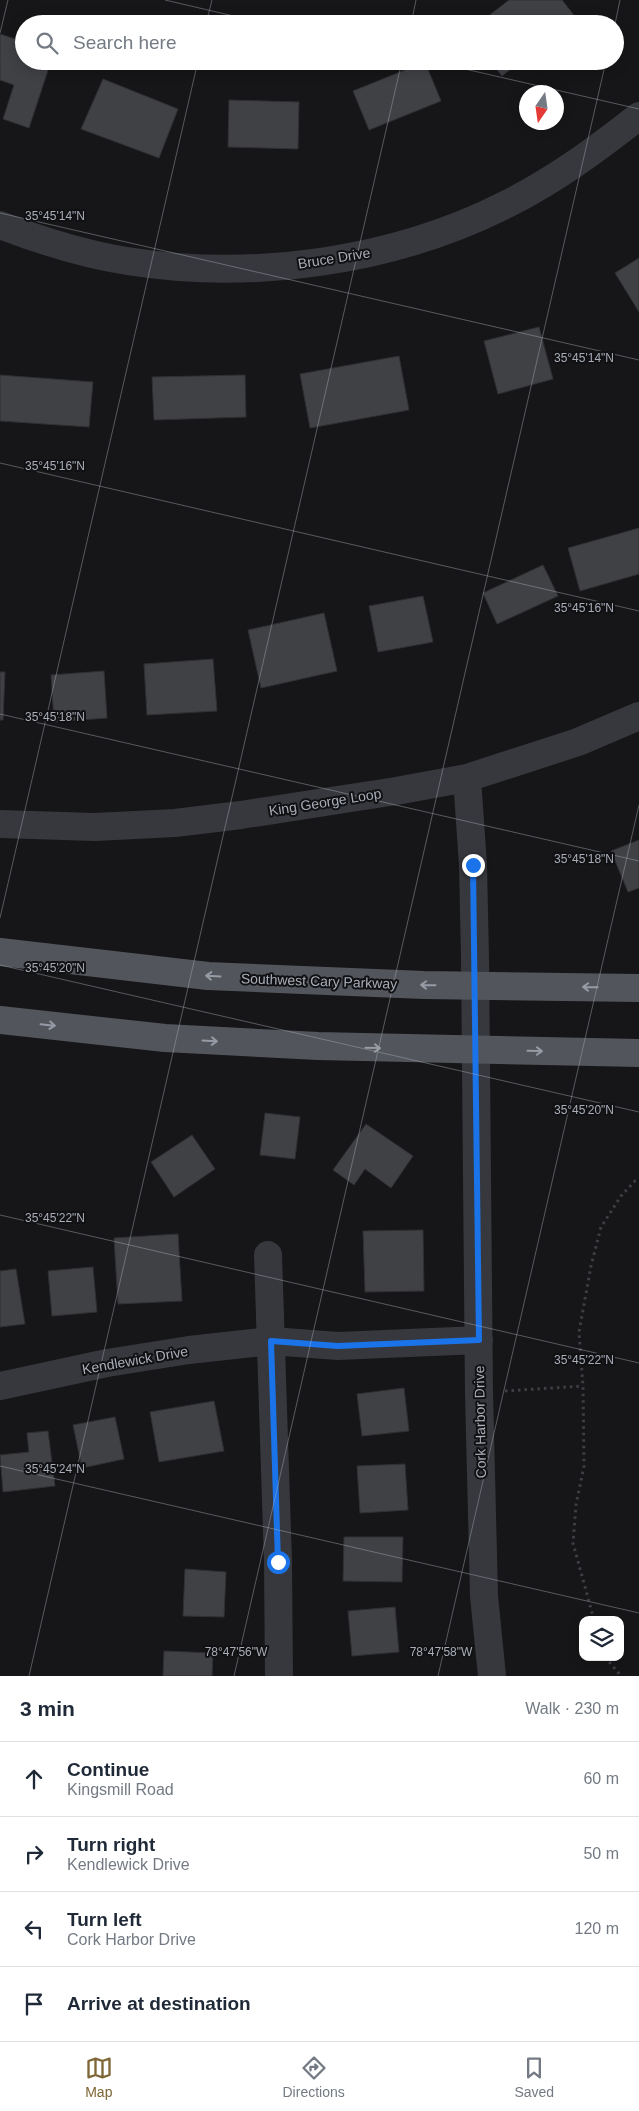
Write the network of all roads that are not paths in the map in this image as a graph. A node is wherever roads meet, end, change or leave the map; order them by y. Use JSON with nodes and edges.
{"nodes":[{"id":1,"x":639,"y":116,"type":"edge"},
{"id":2,"x":0,"y":225,"type":"edge"},
{"id":3,"x":639,"y":716,"type":"edge"},
{"id":4,"x":467,"y":778,"type":"junction"},
{"id":5,"x":0,"y":824,"type":"edge"},
{"id":6,"x":0,"y":952,"type":"edge"},
{"id":7,"x":475,"y":986,"type":"junction"},
{"id":8,"x":639,"y":988,"type":"edge"},
{"id":9,"x":0,"y":1020,"type":"edge"},
{"id":10,"x":476,"y":1050,"type":"junction"},
{"id":11,"x":639,"y":1053,"type":"edge"},
{"id":12,"x":268,"y":1255,"type":"dead end"},
{"id":13,"x":479,"y":1340,"type":"junction"},
{"id":14,"x":271,"y":1341,"type":"junction"},
{"id":15,"x":0,"y":1386,"type":"edge"},
{"id":16,"x":279,"y":1676,"type":"edge"},
{"id":17,"x":492,"y":1676,"type":"edge"}],
"edges":[{"from":1,"to":2,"type":"street","name":"Bruce Drive"},
{"from":3,"to":4,"type":"street","name":"King George Loop"},
{"from":4,"to":5,"type":"street","name":"King George Loop"},
{"from":4,"to":7,"type":"street","name":"Cork Harbor Drive"},
{"from":7,"to":6,"type":"main road","name":"Southwest Cary Parkway","one_way":true},
{"from":8,"to":7,"type":"main road","name":"Southwest Cary Parkway","one_way":true},
{"from":7,"to":10,"type":"street","name":"Cork Harbor Drive"},
{"from":9,"to":10,"type":"main road","one_way":true},
{"from":10,"to":11,"type":"main road","one_way":true},
{"from":10,"to":13,"type":"street","name":"Cork Harbor Drive"},
{"from":12,"to":14,"type":"street"},
{"from":13,"to":14,"type":"street","name":"Kendlewick Drive"},
{"from":13,"to":17,"type":"street","name":"Cork Harbor Drive"},
{"from":14,"to":15,"type":"street","name":"Kendlewick Drive"},
{"from":14,"to":16,"type":"street"}]}
